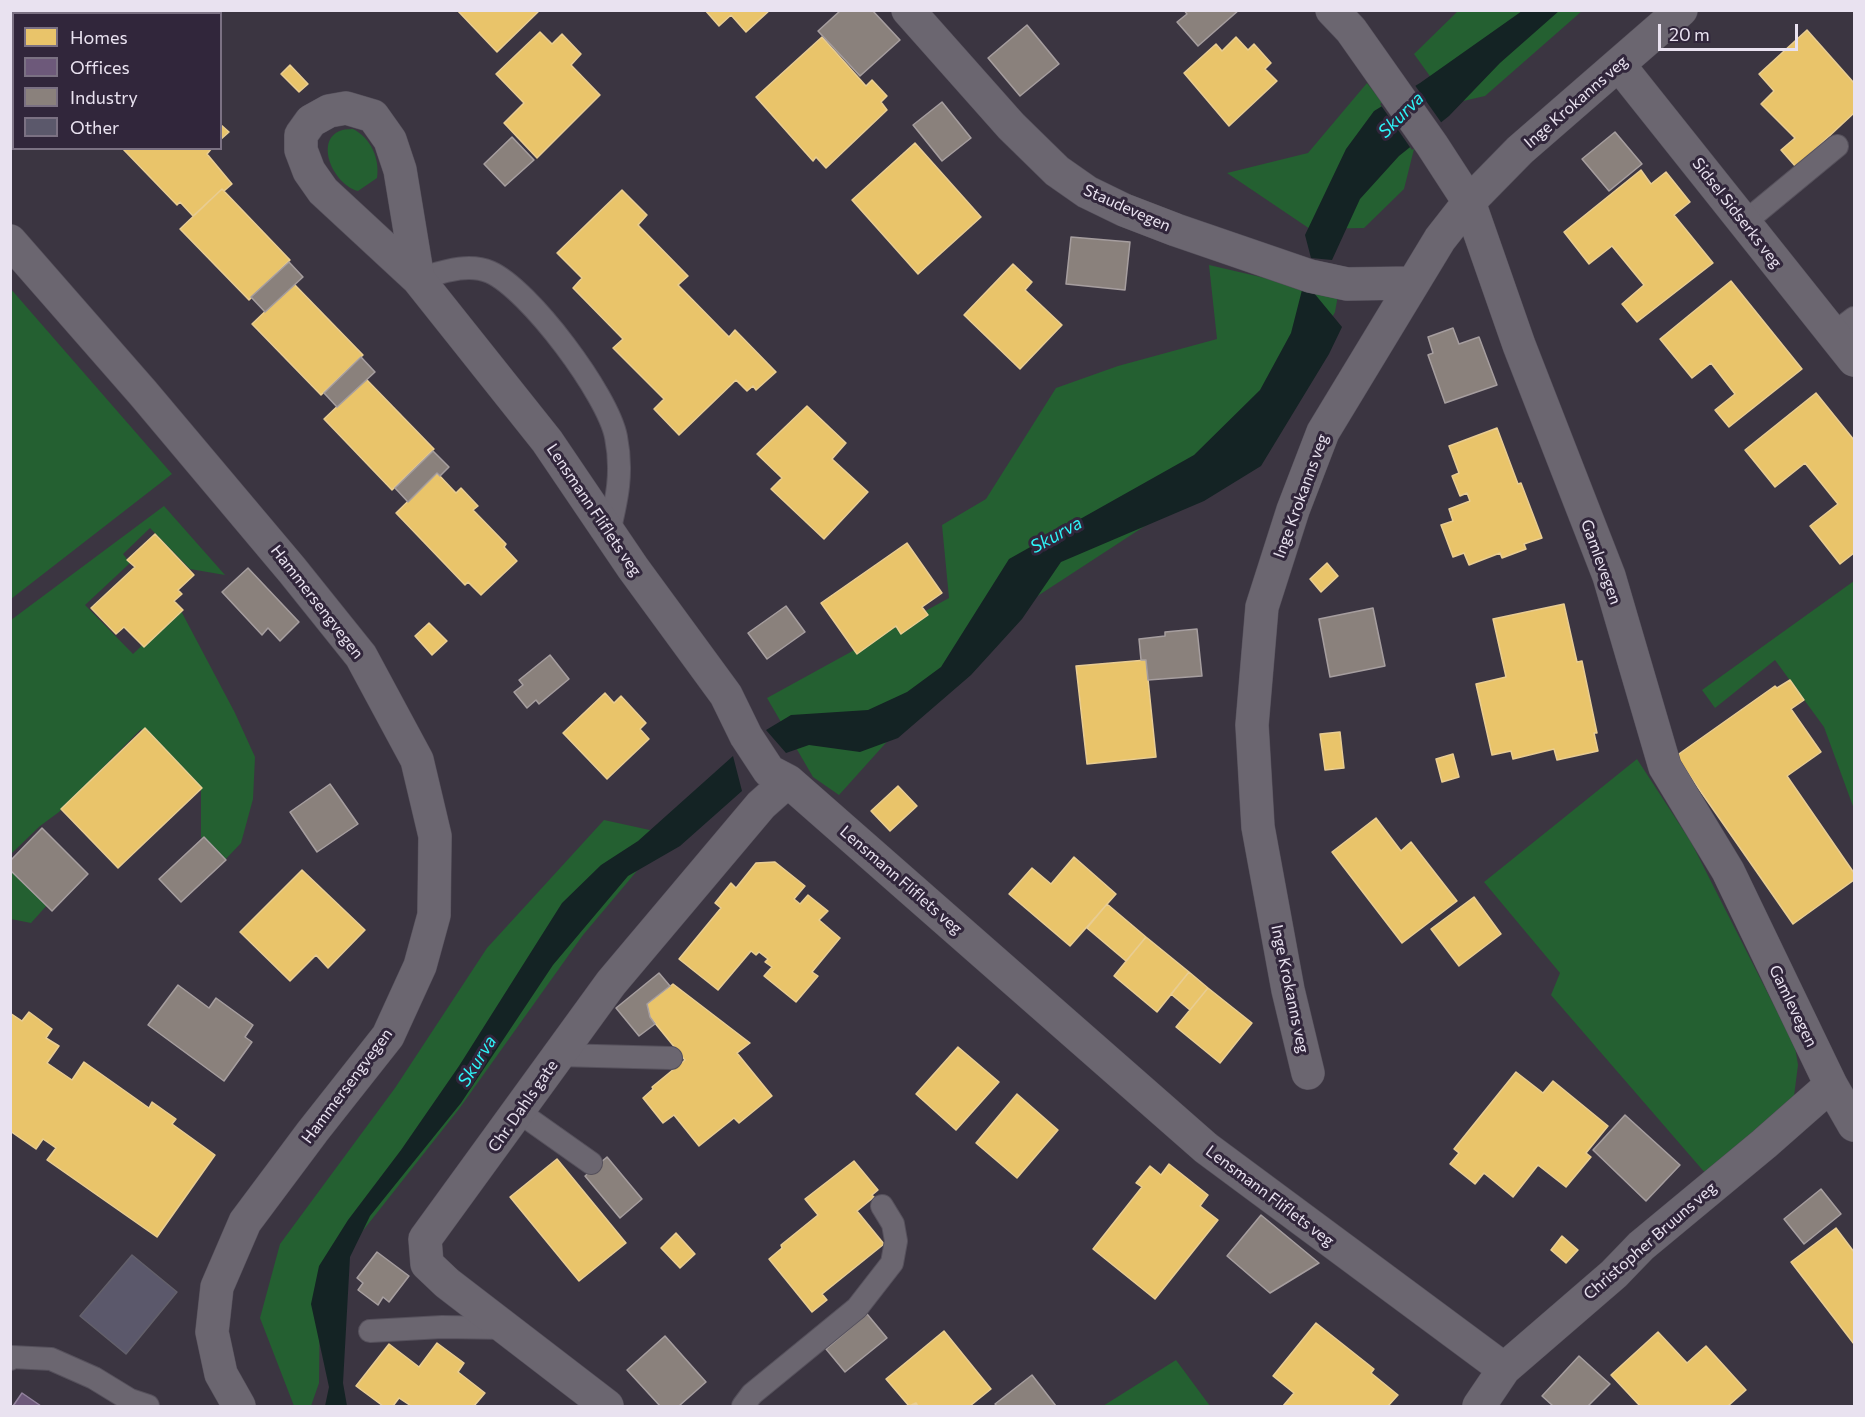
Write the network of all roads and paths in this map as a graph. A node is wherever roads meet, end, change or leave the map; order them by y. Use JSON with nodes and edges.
{"nodes":[{"id":1,"x":908,"y":10,"type":"edge"},
{"id":2,"x":1332,"y":10,"type":"edge"},
{"id":3,"x":1681,"y":10,"type":"edge"},
{"id":4,"x":1619,"y":65,"type":"junction"},
{"id":5,"x":1837,"y":146,"type":"dead end"},
{"id":6,"x":1469,"y":202,"type":"junction"},
{"id":7,"x":1745,"y":222,"type":"junction"},
{"id":8,"x":10,"y":241,"type":"edge"},
{"id":9,"x":418,"y":279,"type":"junction"},
{"id":10,"x":1413,"y":283,"type":"junction"},
{"id":11,"x":1844,"y":326,"type":"edge"},
{"id":12,"x":1854,"y":360,"type":"edge"},
{"id":13,"x":609,"y":532,"type":"junction"},
{"id":14,"x":778,"y":776,"type":"junction"},
{"id":15,"x":559,"y":1055,"type":"junction"},
{"id":16,"x":671,"y":1058,"type":"dead end"},
{"id":17,"x":1308,"y":1073,"type":"dead end"},
{"id":18,"x":1831,"y":1085,"type":"junction"},
{"id":19,"x":519,"y":1112,"type":"junction"},
{"id":20,"x":1854,"y":1125,"type":"edge"},
{"id":21,"x":591,"y":1162,"type":"dead end"},
{"id":22,"x":882,"y":1206,"type":"dead end"},
{"id":23,"x":506,"y":1328,"type":"junction"},
{"id":24,"x":370,"y":1331,"type":"dead end"},
{"id":25,"x":10,"y":1359,"type":"edge"},
{"id":26,"x":1504,"y":1369,"type":"junction"},
{"id":27,"x":148,"y":1407,"type":"edge"},
{"id":28,"x":239,"y":1407,"type":"edge"},
{"id":29,"x":607,"y":1407,"type":"edge"},
{"id":30,"x":743,"y":1407,"type":"edge"},
{"id":31,"x":1479,"y":1407,"type":"edge"}],
"edges":[{"from":1,"to":10,"type":"street","name":"Staudevegen"},
{"from":2,"to":6,"type":"street","name":"Gamlevegen"},
{"from":3,"to":4,"type":"street","name":"Inge Krokanns veg"},
{"from":4,"to":6,"type":"street","name":"Inge Krokanns veg"},
{"from":4,"to":7,"type":"street","name":"Sidsel Sidserks veg"},
{"from":5,"to":7,"type":"lane"},
{"from":6,"to":10,"type":"street","name":"Inge Krokanns veg"},
{"from":6,"to":18,"type":"street","name":"Gamlevegen"},
{"from":7,"to":11,"type":"street","name":"Sidsel Sidserks veg"},
{"from":8,"to":28,"type":"street","name":"Hammersengvegen"},
{"from":9,"to":9,"type":"street","name":"Lensmann Fliflets veg"},
{"from":9,"to":13,"type":"street","name":"Lensmann Fliflets veg"},
{"from":9,"to":13,"type":"lane"},
{"from":10,"to":17,"type":"street","name":"Inge Krokanns veg"},
{"from":11,"to":12,"type":"street","name":"Sidsel Sidserks veg"},
{"from":13,"to":14,"type":"street","name":"Lensmann Fliflets veg"},
{"from":14,"to":15,"type":"street","name":"Chr. Dahls gate"},
{"from":14,"to":26,"type":"street","name":"Lensmann Fliflets veg"},
{"from":15,"to":16,"type":"lane"},
{"from":15,"to":19,"type":"street","name":"Chr. Dahls gate"},
{"from":18,"to":20,"type":"street","name":"Gamlevegen"},
{"from":18,"to":26,"type":"street","name":"Christopher Bruuns veg"},
{"from":19,"to":21,"type":"lane"},
{"from":19,"to":23,"type":"street","name":"Chr. Dahls gate"},
{"from":22,"to":30,"type":"lane"},
{"from":23,"to":24,"type":"lane"},
{"from":23,"to":29,"type":"street","name":"Chr. Dahls gate"},
{"from":25,"to":27,"type":"lane"},
{"from":26,"to":31,"type":"street","name":"Christopher Bruuns veg"}]}
